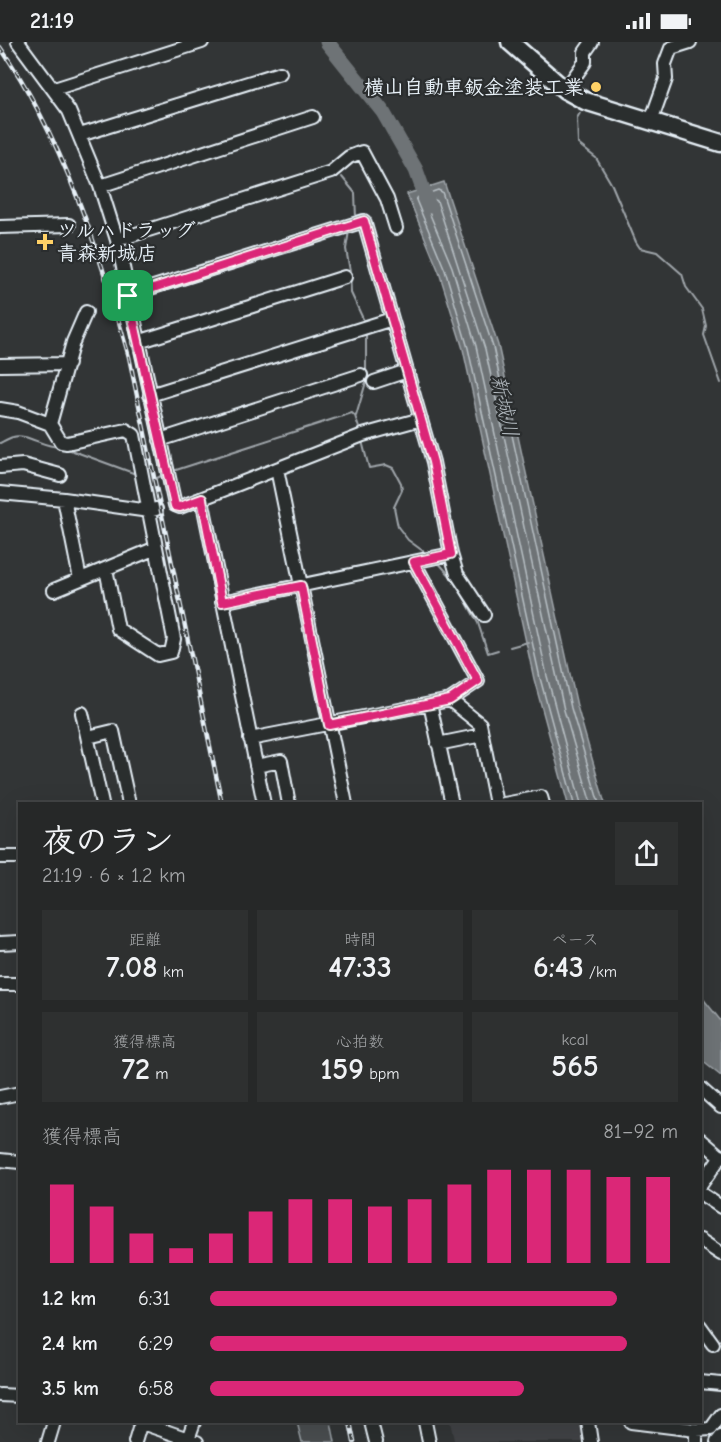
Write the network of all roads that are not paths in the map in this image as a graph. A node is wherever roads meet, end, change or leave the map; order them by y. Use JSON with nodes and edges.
{"nodes":[{"id":1,"x":18,"y":42,"type":"edge"},
{"id":2,"x":202,"y":42,"type":"edge"},
{"id":3,"x":510,"y":42,"type":"edge"},
{"id":4,"x":592,"y":42,"type":"edge"},
{"id":5,"x":690,"y":42,"type":"edge"},
{"id":6,"x":280,"y":73,"type":"dead end"},
{"id":7,"x":54,"y":89,"type":"junction"},
{"id":8,"x":565,"y":90,"type":"junction"},
{"id":9,"x":314,"y":117,"type":"dead end"},
{"id":10,"x":651,"y":121,"type":"junction"},
{"id":11,"x":80,"y":135,"type":"junction"},
{"id":12,"x":721,"y":143,"type":"edge"},
{"id":13,"x":100,"y":186,"type":"junction"},
{"id":14,"x":69,"y":225,"type":"dead end"},
{"id":15,"x":0,"y":227,"type":"edge"},
{"id":16,"x":396,"y":228,"type":"dead end"},
{"id":17,"x":117,"y":240,"type":"junction"},
{"id":18,"x":345,"y":277,"type":"dead end"},
{"id":19,"x":128,"y":296,"type":"junction"},
{"id":20,"x":86,"y":312,"type":"dead end"},
{"id":21,"x":392,"y":319,"type":"junction"},
{"id":22,"x":138,"y":342,"type":"junction"},
{"id":23,"x":68,"y":364,"type":"junction"},
{"id":24,"x":0,"y":365,"type":"edge"},
{"id":25,"x":407,"y":371,"type":"junction"},
{"id":26,"x":361,"y":375,"type":"dead end"},
{"id":27,"x":374,"y":382,"type":"dead end"},
{"id":28,"x":150,"y":395,"type":"junction"},
{"id":29,"x":0,"y":409,"type":"edge"},
{"id":30,"x":421,"y":418,"type":"junction"},
{"id":31,"x":50,"y":424,"type":"junction"},
{"id":32,"x":160,"y":440,"type":"junction"},
{"id":33,"x":0,"y":467,"type":"edge"},
{"id":34,"x":277,"y":469,"type":"junction"},
{"id":35,"x":60,"y":476,"type":"dead end"},
{"id":36,"x":0,"y":493,"type":"edge"},
{"id":37,"x":64,"y":499,"type":"junction"},
{"id":38,"x":202,"y":499,"type":"junction"},
{"id":39,"x":160,"y":508,"type":"junction"},
{"id":40,"x":156,"y":548,"type":"junction"},
{"id":41,"x":451,"y":554,"type":"junction"},
{"id":42,"x":425,"y":560,"type":"junction"},
{"id":43,"x":105,"y":569,"type":"junction"},
{"id":44,"x":80,"y":579,"type":"junction"},
{"id":45,"x":301,"y":586,"type":"junction"},
{"id":46,"x":54,"y":590,"type":"dead end"},
{"id":47,"x":222,"y":602,"type":"junction"},
{"id":48,"x":484,"y":615,"type":"dead end"},
{"id":49,"x":450,"y":700,"type":"junction"},
{"id":50,"x":430,"y":704,"type":"junction"},
{"id":51,"x":82,"y":713,"type":"dead end"},
{"id":52,"x":329,"y":725,"type":"junction"},
{"id":53,"x":482,"y":735,"type":"junction"},
{"id":54,"x":88,"y":737,"type":"junction"},
{"id":55,"x":250,"y":739,"type":"junction"},
{"id":56,"x":438,"y":744,"type":"junction"},
{"id":57,"x":256,"y":766,"type":"junction"},
{"id":58,"x":102,"y":802,"type":"edge"},
{"id":59,"x":129,"y":802,"type":"edge"},
{"id":60,"x":264,"y":802,"type":"edge"},
{"id":61,"x":289,"y":802,"type":"edge"},
{"id":62,"x":346,"y":802,"type":"edge"},
{"id":63,"x":452,"y":802,"type":"edge"},
{"id":64,"x":496,"y":802,"type":"edge"},
{"id":65,"x":516,"y":802,"type":"edge"},
{"id":66,"x":542,"y":802,"type":"edge"},
{"id":67,"x":18,"y":856,"type":"edge"},
{"id":68,"x":0,"y":857,"type":"edge"},
{"id":69,"x":18,"y":942,"type":"edge"},
{"id":70,"x":0,"y":943,"type":"edge"},
{"id":71,"x":0,"y":984,"type":"edge"},
{"id":72,"x":18,"y":984,"type":"edge"},
{"id":73,"x":702,"y":1090,"type":"edge"},
{"id":74,"x":18,"y":1093,"type":"edge"},
{"id":75,"x":0,"y":1096,"type":"edge"},
{"id":76,"x":721,"y":1107,"type":"edge"},
{"id":77,"x":702,"y":1141,"type":"edge"},
{"id":78,"x":721,"y":1157,"type":"edge"},
{"id":79,"x":0,"y":1160,"type":"edge"},
{"id":80,"x":18,"y":1162,"type":"edge"},
{"id":81,"x":702,"y":1183,"type":"edge"},
{"id":82,"x":702,"y":1195,"type":"edge"},
{"id":83,"x":721,"y":1207,"type":"edge"},
{"id":84,"x":702,"y":1241,"type":"edge"},
{"id":85,"x":721,"y":1254,"type":"edge"},
{"id":86,"x":702,"y":1329,"type":"edge"},
{"id":87,"x":713,"y":1344,"type":"dead end"},
{"id":88,"x":702,"y":1382,"type":"edge"},
{"id":89,"x":721,"y":1384,"type":"edge"},
{"id":90,"x":0,"y":1395,"type":"edge"},
{"id":91,"x":18,"y":1396,"type":"edge"},
{"id":92,"x":721,"y":1415,"type":"edge"},
{"id":93,"x":54,"y":1423,"type":"edge"},
{"id":94,"x":140,"y":1423,"type":"edge"},
{"id":95,"x":143,"y":1423,"type":"edge"},
{"id":96,"x":194,"y":1423,"type":"edge"},
{"id":97,"x":370,"y":1423,"type":"edge"},
{"id":98,"x":425,"y":1423,"type":"edge"},
{"id":99,"x":588,"y":1423,"type":"edge"},
{"id":100,"x":636,"y":1423,"type":"edge"},
{"id":101,"x":696,"y":1436,"type":"edge"},
{"id":102,"x":721,"y":1437,"type":"edge"},
{"id":103,"x":193,"y":1441,"type":"edge"},
{"id":104,"x":48,"y":1442,"type":"edge"},
{"id":105,"x":135,"y":1442,"type":"edge"},
{"id":106,"x":376,"y":1442,"type":"edge"},
{"id":107,"x":429,"y":1442,"type":"edge"},
{"id":108,"x":591,"y":1442,"type":"edge"},
{"id":109,"x":717,"y":1442,"type":"edge"}],
"edges":[{"from":1,"to":7,"type":"street"},
{"from":2,"to":7,"type":"street"},
{"from":3,"to":8,"type":"main road"},
{"from":4,"to":8,"type":"street"},
{"from":5,"to":10,"type":"street"},
{"from":6,"to":11,"type":"street"},
{"from":7,"to":11,"type":"street"},
{"from":8,"to":10,"type":"main road"},
{"from":9,"to":13,"type":"street"},
{"from":10,"to":12,"type":"main road"},
{"from":11,"to":13,"type":"street"},
{"from":13,"to":17,"type":"street"},
{"from":14,"to":15,"type":"street"},
{"from":16,"to":17,"type":"street"},
{"from":17,"to":19,"type":"street"},
{"from":18,"to":22,"type":"street"},
{"from":19,"to":21,"type":"street"},
{"from":19,"to":22,"type":"street"},
{"from":20,"to":23,"type":"street"},
{"from":21,"to":25,"type":"street"},
{"from":21,"to":28,"type":"street"},
{"from":22,"to":28,"type":"street"},
{"from":23,"to":24,"type":"street"},
{"from":23,"to":31,"type":"street"},
{"from":25,"to":27,"type":"street"},
{"from":25,"to":30,"type":"street"},
{"from":26,"to":32,"type":"street"},
{"from":28,"to":32,"type":"street"},
{"from":29,"to":31,"type":"street"},
{"from":30,"to":34,"type":"street"},
{"from":30,"to":41,"type":"street"},
{"from":31,"to":39,"type":"street"},
{"from":32,"to":39,"type":"street"},
{"from":33,"to":35,"type":"street"},
{"from":34,"to":38,"type":"street"},
{"from":34,"to":45,"type":"street"},
{"from":36,"to":37,"type":"street"},
{"from":37,"to":39,"type":"street"},
{"from":37,"to":44,"type":"street"},
{"from":38,"to":39,"type":"street"},
{"from":38,"to":47,"type":"street"},
{"from":39,"to":40,"type":"street"},
{"from":40,"to":43,"type":"street"},
{"from":40,"to":43,"type":"street"},
{"from":41,"to":42,"type":"street"},
{"from":41,"to":48,"type":"street"},
{"from":42,"to":45,"type":"street"},
{"from":42,"to":49,"type":"street"},
{"from":43,"to":44,"type":"street"},
{"from":44,"to":46,"type":"street"},
{"from":45,"to":47,"type":"street"},
{"from":45,"to":52,"type":"street"},
{"from":47,"to":55,"type":"street"},
{"from":49,"to":50,"type":"street"},
{"from":49,"to":53,"type":"street"},
{"from":50,"to":52,"type":"street"},
{"from":50,"to":56,"type":"street"},
{"from":51,"to":54,"type":"street"},
{"from":52,"to":55,"type":"street"},
{"from":52,"to":62,"type":"street"},
{"from":53,"to":56,"type":"street"},
{"from":53,"to":64,"type":"street"},
{"from":54,"to":58,"type":"street"},
{"from":54,"to":59,"type":"street"},
{"from":55,"to":57,"type":"street"},
{"from":56,"to":63,"type":"street"},
{"from":57,"to":60,"type":"street"},
{"from":57,"to":61,"type":"street"},
{"from":65,"to":66,"type":"street"},
{"from":67,"to":68,"type":"street"},
{"from":69,"to":70,"type":"street"},
{"from":71,"to":72,"type":"street"},
{"from":73,"to":76,"type":"street"},
{"from":74,"to":75,"type":"street"},
{"from":77,"to":78,"type":"street"},
{"from":78,"to":81,"type":"street"},
{"from":79,"to":80,"type":"street"},
{"from":82,"to":83,"type":"street"},
{"from":84,"to":85,"type":"street"},
{"from":86,"to":87,"type":"street"},
{"from":88,"to":89,"type":"street"},
{"from":90,"to":91,"type":"street"},
{"from":92,"to":101,"type":"street"},
{"from":93,"to":104,"type":"street"},
{"from":94,"to":105,"type":"street"},
{"from":95,"to":103,"type":"street"},
{"from":96,"to":103,"type":"street"},
{"from":97,"to":106,"type":"street"},
{"from":98,"to":107,"type":"street"},
{"from":99,"to":108,"type":"street"},
{"from":100,"to":101,"type":"street"},
{"from":102,"to":109,"type":"street"}]}
